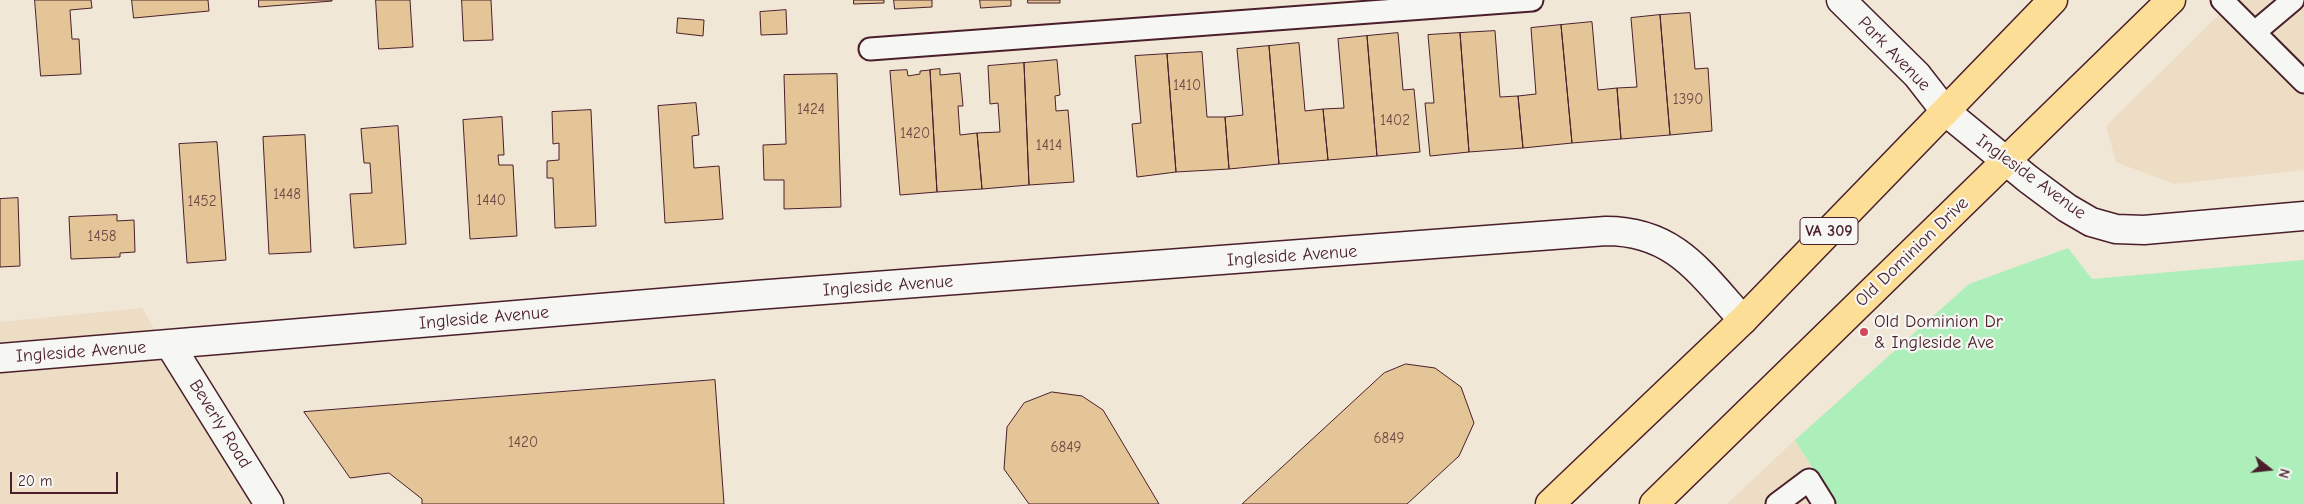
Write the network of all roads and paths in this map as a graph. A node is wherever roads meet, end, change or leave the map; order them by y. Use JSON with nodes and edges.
{"nodes":[{"id":1,"x":1532,"y":0,"type":"edge"},
{"id":2,"x":1841,"y":0,"type":"edge"},
{"id":3,"x":2052,"y":0,"type":"edge"},
{"id":4,"x":2171,"y":0,"type":"edge"},
{"id":5,"x":2222,"y":0,"type":"edge"},
{"id":6,"x":2293,"y":0,"type":"edge"},
{"id":7,"x":2255,"y":32,"type":"junction"},
{"id":8,"x":870,"y":48,"type":"dead end"},
{"id":9,"x":2304,"y":82,"type":"edge"},
{"id":10,"x":1945,"y":110,"type":"junction"},
{"id":11,"x":2005,"y":161,"type":"junction"},
{"id":12,"x":2304,"y":216,"type":"edge"},
{"id":13,"x":1743,"y":320,"type":"junction"},
{"id":14,"x":170,"y":345,"type":"junction"},
{"id":15,"x":0,"y":358,"type":"edge"},
{"id":16,"x":268,"y":504,"type":"edge"},
{"id":17,"x":1550,"y":504,"type":"edge"},
{"id":18,"x":1654,"y":504,"type":"edge"},
{"id":19,"x":1777,"y":504,"type":"edge"},
{"id":20,"x":1824,"y":504,"type":"edge"}],
"edges":[{"from":1,"to":8,"type":"lane"},
{"from":2,"to":10,"type":"street","name":"Park Avenue"},
{"from":3,"to":10,"type":"main road","number":"VA 309"},
{"from":4,"to":11,"type":"main road","name":"Old Dominion Drive"},
{"from":5,"to":7,"type":"lane"},
{"from":6,"to":7,"type":"lane"},
{"from":7,"to":9,"type":"lane"},
{"from":10,"to":11,"type":"street","name":"Ingleside Avenue"},
{"from":10,"to":13,"type":"main road","number":"VA 309"},
{"from":11,"to":12,"type":"street","name":"Ingleside Avenue"},
{"from":11,"to":18,"type":"main road","name":"Old Dominion Drive"},
{"from":13,"to":14,"type":"street","name":"Ingleside Avenue"},
{"from":13,"to":17,"type":"main road","number":"VA 309"},
{"from":14,"to":15,"type":"street","name":"Ingleside Avenue"},
{"from":14,"to":16,"type":"street","name":"Beverly Road"},
{"from":19,"to":20,"type":"lane"}]}
